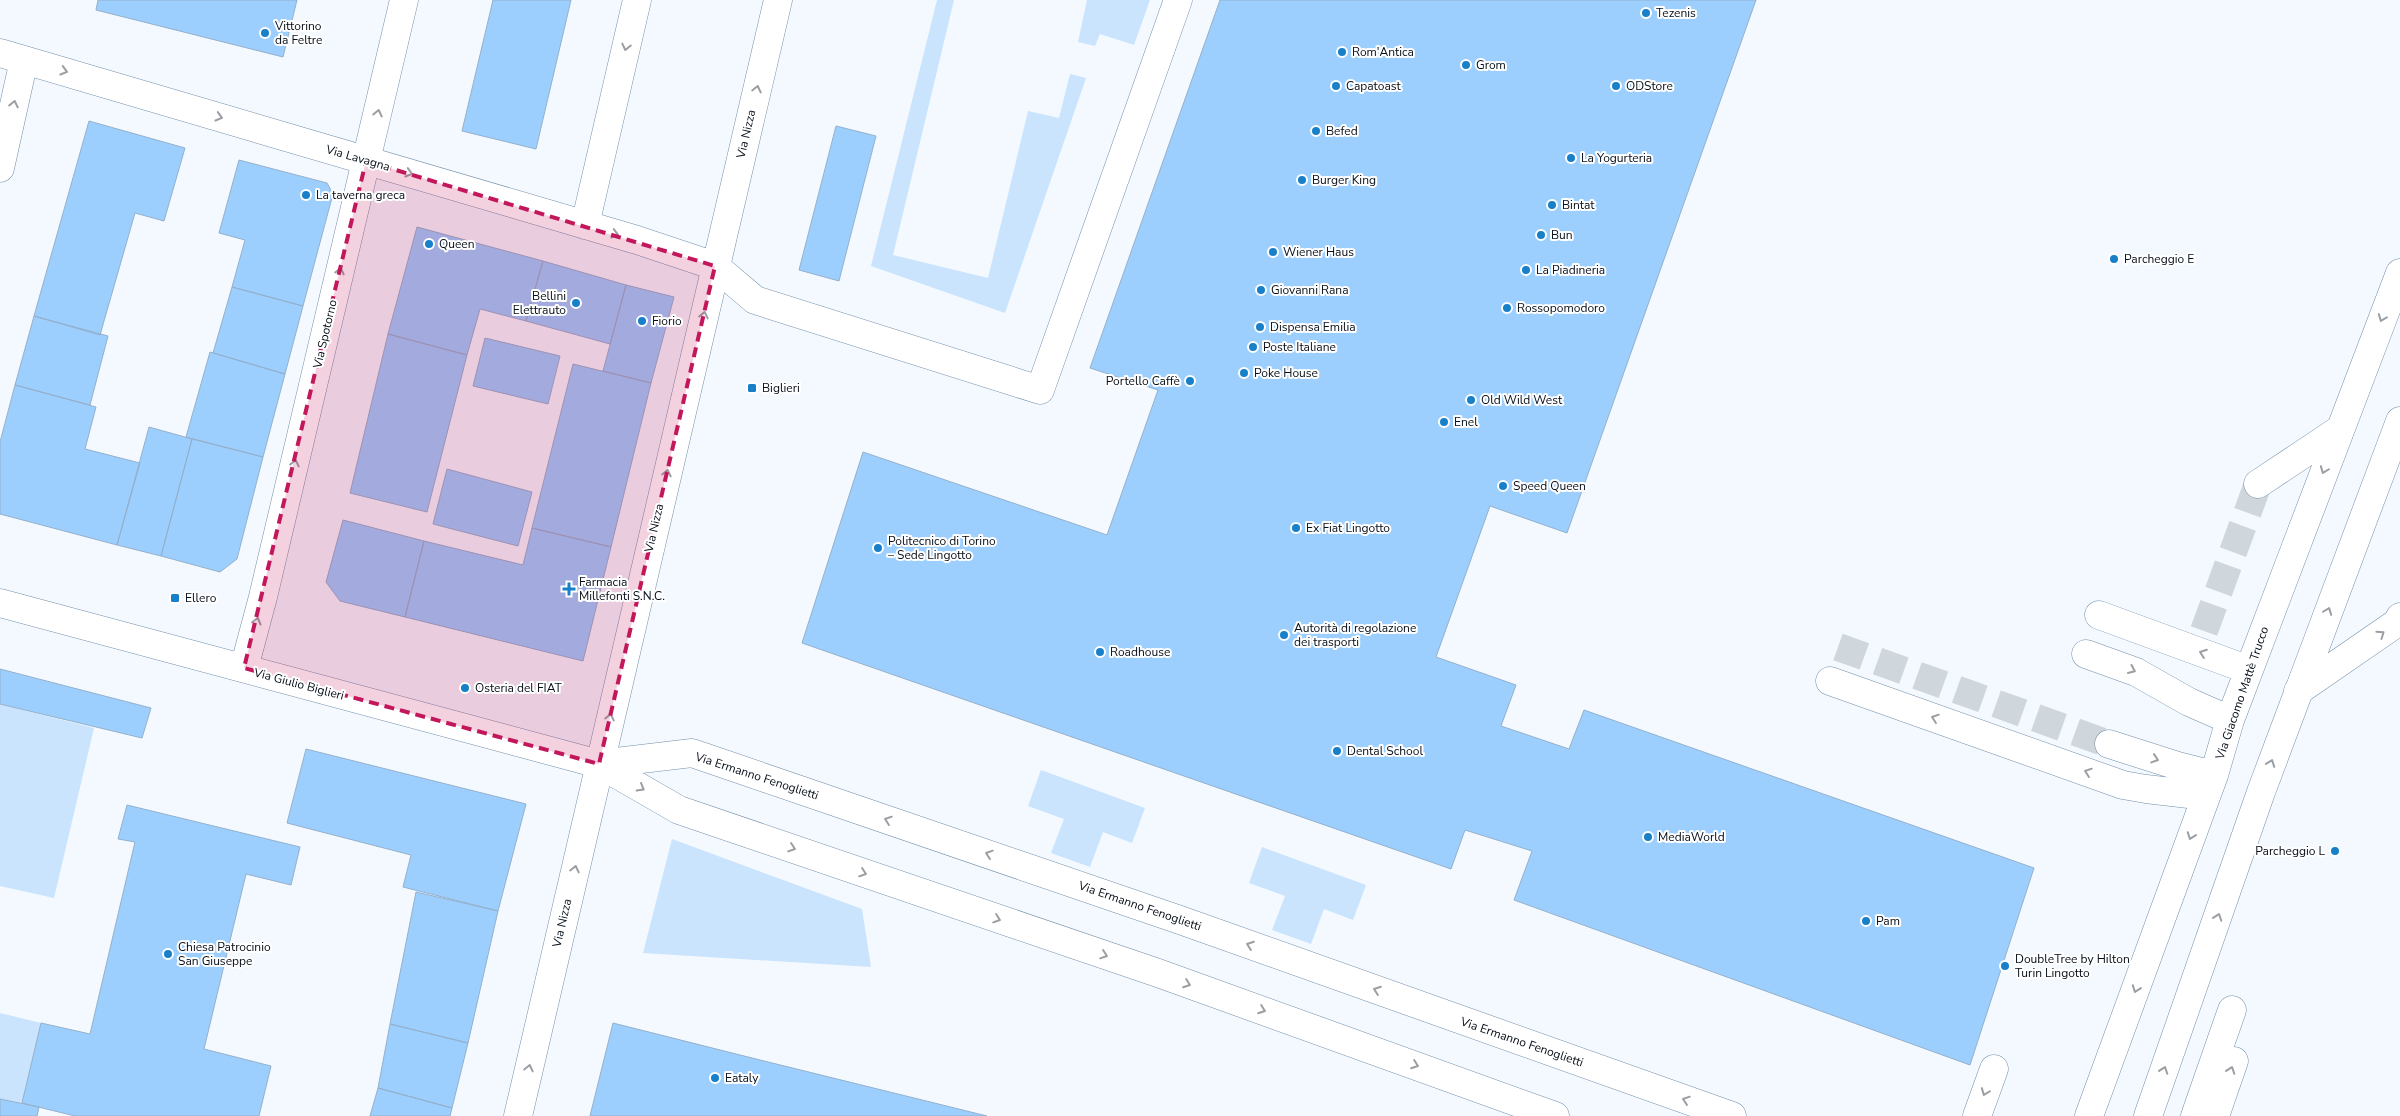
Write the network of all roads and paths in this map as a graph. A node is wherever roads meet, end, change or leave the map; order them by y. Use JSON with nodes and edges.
{"nodes":[{"id":1,"x":404,"y":0,"type":"edge"},
{"id":2,"x":637,"y":0,"type":"edge"},
{"id":3,"x":778,"y":0,"type":"edge"},
{"id":4,"x":1178,"y":0,"type":"edge"},
{"id":5,"x":12,"y":56,"type":"edge"},
{"id":6,"x":366,"y":161,"type":"junction"},
{"id":7,"x":0,"y":168,"type":"edge"},
{"id":8,"x":585,"y":225,"type":"junction"},
{"id":9,"x":715,"y":266,"type":"junction"},
{"id":10,"x":2400,"y":272,"type":"edge"},
{"id":11,"x":2400,"y":420,"type":"edge"},
{"id":12,"x":2339,"y":430,"type":"junction"},
{"id":13,"x":2258,"y":484,"type":"tunnel mouth"},
{"id":14,"x":0,"y":603,"type":"edge"},
{"id":15,"x":2099,"y":615,"type":"dead end"},
{"id":16,"x":2400,"y":617,"type":"edge"},
{"id":17,"x":2086,"y":654,"type":"dead end"},
{"id":18,"x":244,"y":668,"type":"junction"},
{"id":19,"x":2249,"y":670,"type":"junction"},
{"id":20,"x":1830,"y":681,"type":"dead end"},
{"id":21,"x":2298,"y":691,"type":"junction"},
{"id":22,"x":2230,"y":720,"type":"junction"},
{"id":23,"x":2108,"y":744,"type":"tunnel mouth"},
{"id":24,"x":599,"y":764,"type":"junction"},
{"id":25,"x":2210,"y":785,"type":"junction"},
{"id":26,"x":1994,"y":1069,"type":"dead end"},
{"id":27,"x":518,"y":1116,"type":"edge"},
{"id":28,"x":1555,"y":1116,"type":"edge"},
{"id":29,"x":1732,"y":1116,"type":"edge"},
{"id":30,"x":1976,"y":1116,"type":"edge"},
{"id":31,"x":2089,"y":1116,"type":"edge"},
{"id":32,"x":2148,"y":1116,"type":"edge"},
{"id":33,"x":2195,"y":1116,"type":"edge"},
{"id":34,"x":2215,"y":1116,"type":"edge"}],
"edges":[{"from":6,"to":1,"type":"street","name":"Via Spotorno","one_way":true},
{"from":2,"to":8,"type":"street","one_way":true},
{"from":9,"to":3,"type":"street","name":"Via Nizza","one_way":true},
{"from":4,"to":9,"type":"street"},
{"from":5,"to":6,"type":"street","name":"Via Lavagna","one_way":true},
{"from":7,"to":5,"type":"street","one_way":true},
{"from":6,"to":8,"type":"street","name":"Via Lavagna","one_way":true},
{"from":18,"to":6,"type":"street","name":"Via Spotorno","one_way":true},
{"from":8,"to":9,"type":"street","name":"Via Lavagna","one_way":true},
{"from":24,"to":9,"type":"street","name":"Via Nizza","one_way":true},
{"from":10,"to":12,"type":"street","name":"Via Giacomo Mattè Trucco","one_way":true},
{"from":21,"to":11,"type":"street","one_way":true},
{"from":12,"to":13,"type":"street"},
{"from":12,"to":19,"type":"street","name":"Via Giacomo Mattè Trucco","one_way":true},
{"from":14,"to":18,"type":"street","name":"Via Giulio Biglieri"},
{"from":19,"to":15,"type":"street","one_way":true},
{"from":21,"to":16,"type":"street","one_way":true},
{"from":17,"to":22,"type":"street","one_way":true},
{"from":18,"to":24,"type":"street","name":"Via Giulio Biglieri"},
{"from":19,"to":22,"type":"street","name":"Via Giacomo Mattè Trucco"},
{"from":25,"to":20,"type":"street","one_way":true},
{"from":32,"to":21,"type":"street","one_way":true},
{"from":22,"to":25,"type":"street","name":"Via Giacomo Mattè Trucco"},
{"from":23,"to":25,"type":"street","one_way":true},
{"from":27,"to":24,"type":"street","name":"Via Nizza","one_way":true},
{"from":24,"to":28,"type":"street","one_way":true},
{"from":29,"to":24,"type":"street","name":"Via Ermanno Fenoglietti","one_way":true},
{"from":25,"to":31,"type":"street","name":"Via Giacomo Mattè Trucco","one_way":true},
{"from":26,"to":30,"type":"street","one_way":true},
{"from":34,"to":33,"type":"street","one_way":true}]}
